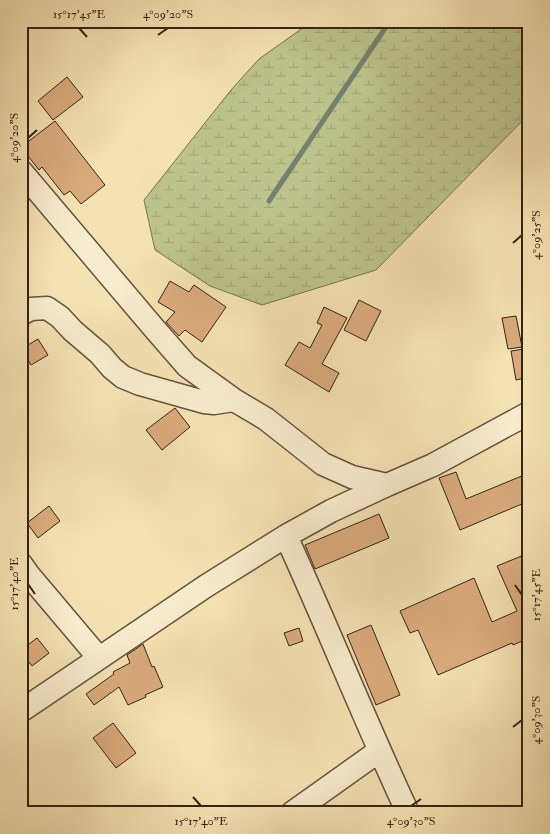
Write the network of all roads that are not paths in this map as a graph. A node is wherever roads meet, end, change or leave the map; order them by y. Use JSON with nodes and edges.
{"nodes":[{"id":1,"x":21,"y":171,"type":"edge"},
{"id":2,"x":21,"y":314,"type":"edge"},
{"id":3,"x":234,"y":400,"type":"junction"},
{"id":4,"x":529,"y":413,"type":"edge"},
{"id":5,"x":387,"y":485,"type":"junction"},
{"id":6,"x":286,"y":536,"type":"junction"},
{"id":7,"x":21,"y":564,"type":"edge"},
{"id":8,"x":99,"y":658,"type":"junction"},
{"id":9,"x":21,"y":711,"type":"edge"},
{"id":10,"x":379,"y":751,"type":"junction"},
{"id":11,"x":292,"y":813,"type":"edge"},
{"id":12,"x":408,"y":813,"type":"edge"}],
"edges":[{"from":1,"to":3,"type":"street"},
{"from":2,"to":3,"type":"street"},
{"from":3,"to":5,"type":"street"},
{"from":4,"to":5,"type":"street"},
{"from":5,"to":6,"type":"street"},
{"from":6,"to":8,"type":"street"},
{"from":6,"to":10,"type":"street"},
{"from":7,"to":8,"type":"street"},
{"from":8,"to":9,"type":"street"},
{"from":10,"to":11,"type":"street"},
{"from":10,"to":12,"type":"street"}]}
